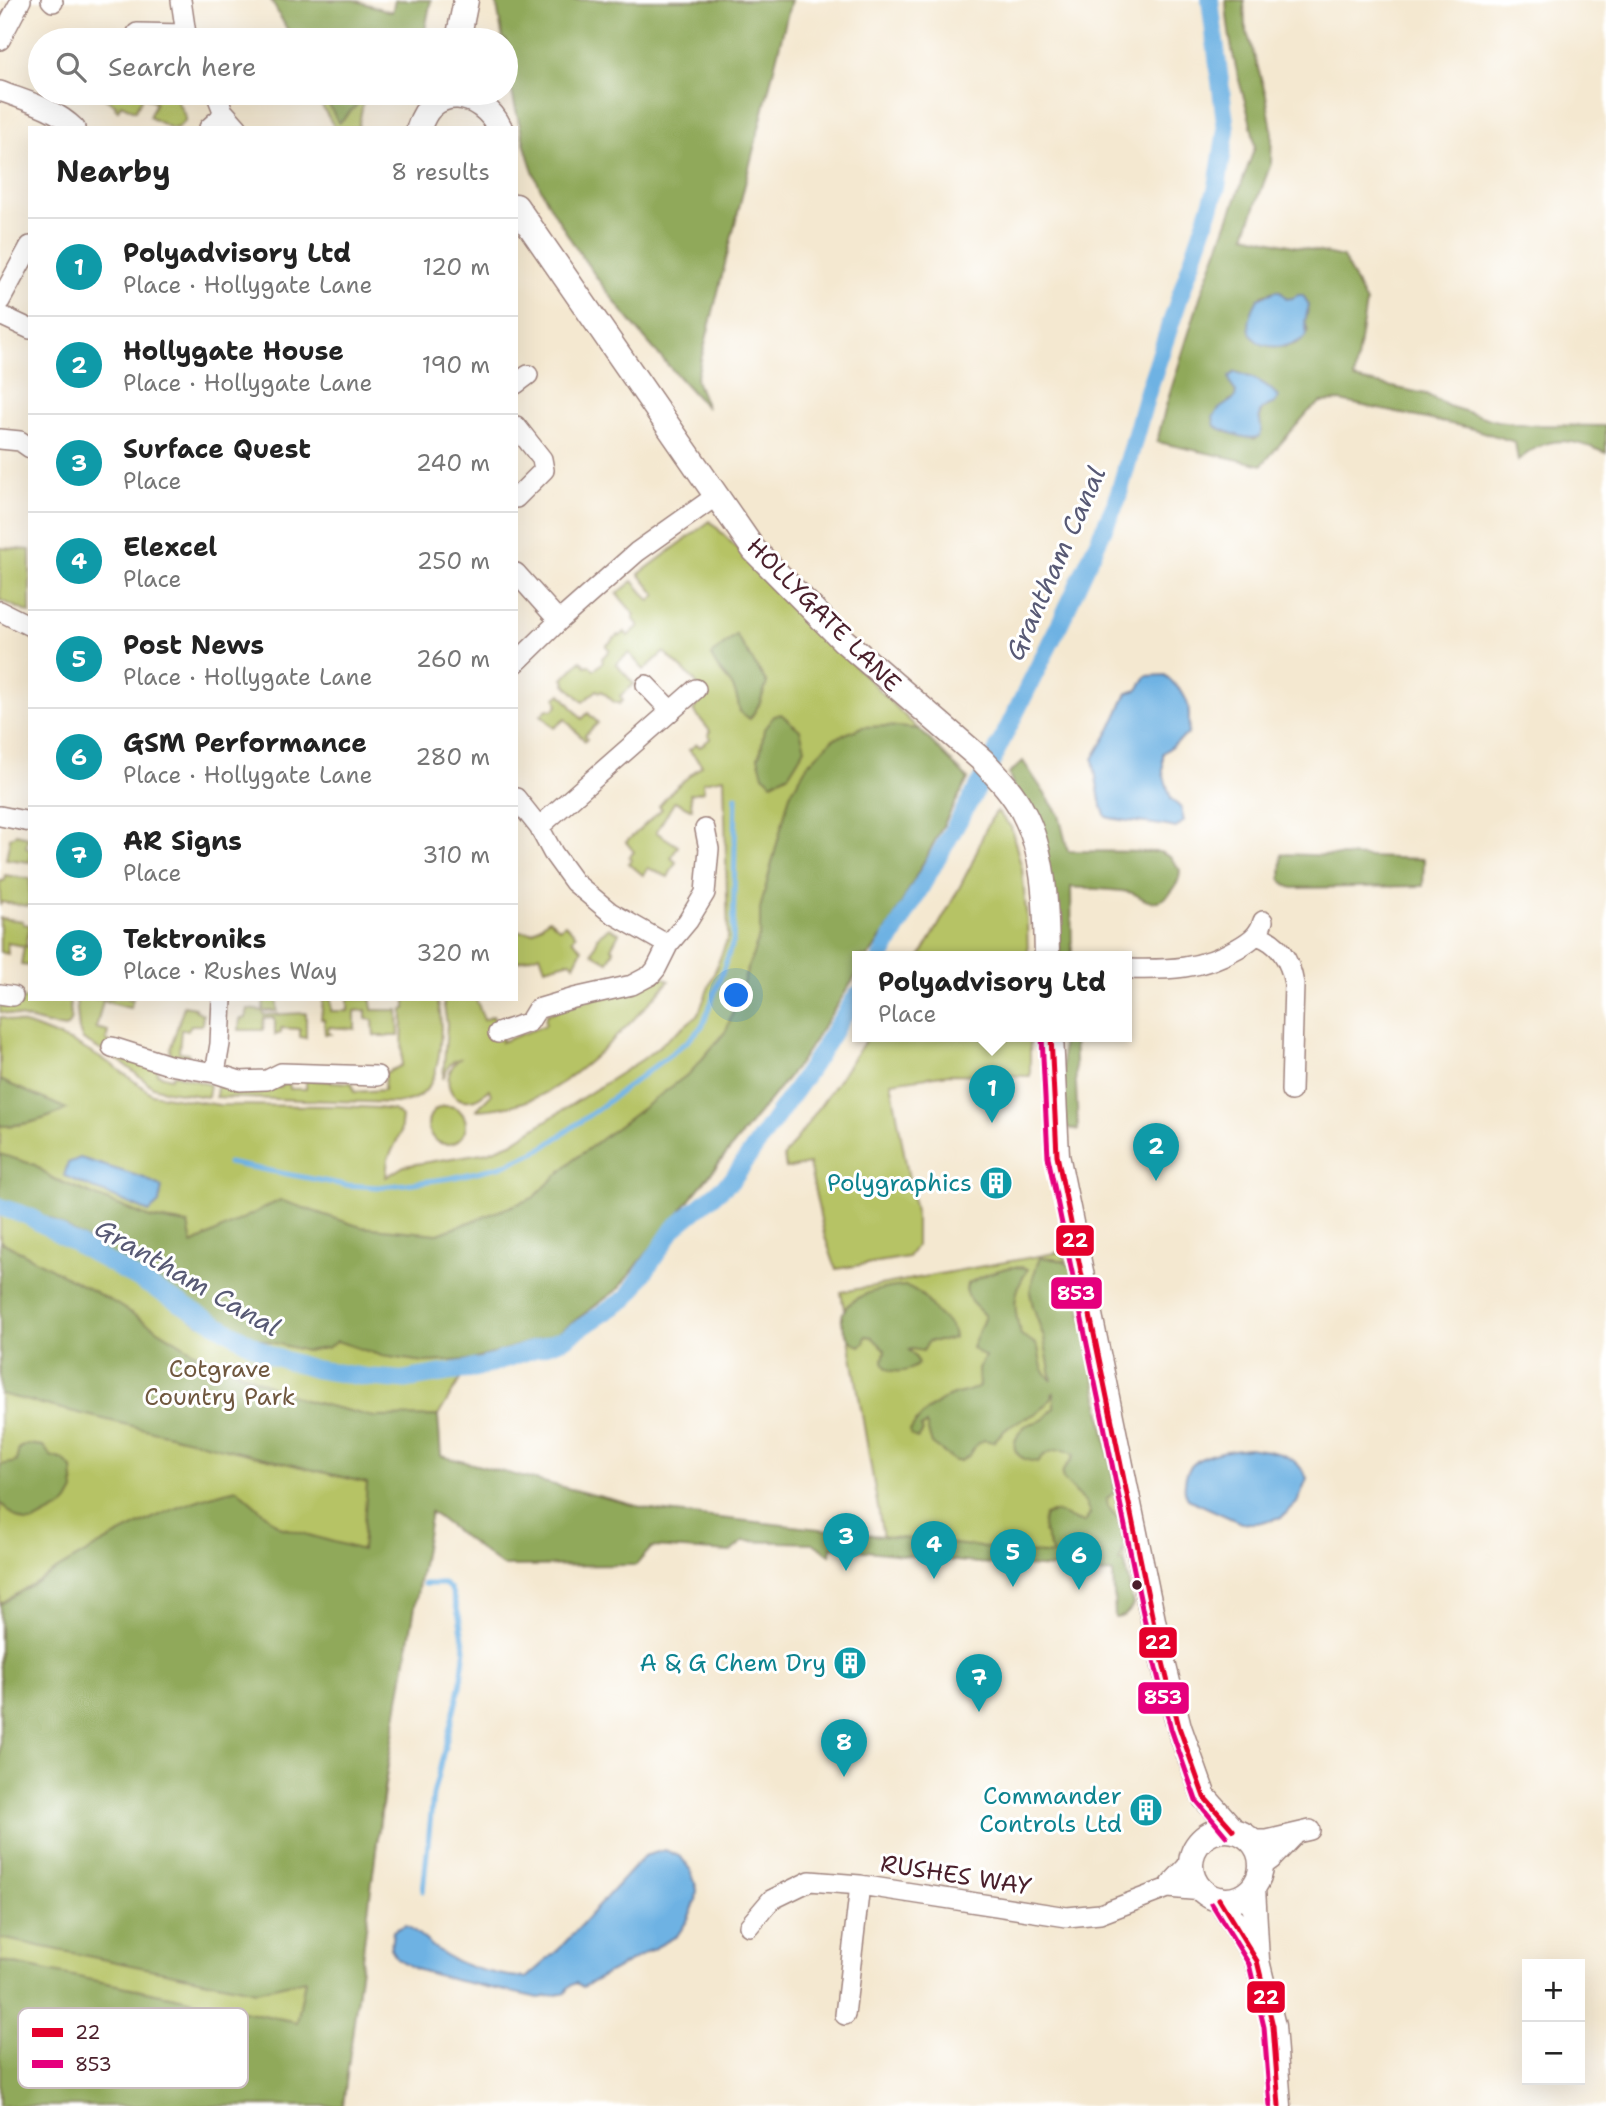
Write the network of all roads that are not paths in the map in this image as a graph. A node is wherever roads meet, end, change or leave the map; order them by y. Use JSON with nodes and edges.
{"nodes":[{"id":1,"x":21,"y":0,"type":"edge"},
{"id":2,"x":181,"y":0,"type":"edge"},
{"id":3,"x":466,"y":0,"type":"edge"},
{"id":4,"x":186,"y":28,"type":"edge"},
{"id":5,"x":462,"y":28,"type":"edge"},
{"id":6,"x":0,"y":40,"type":"edge"},
{"id":7,"x":0,"y":92,"type":"edge"},
{"id":8,"x":28,"y":102,"type":"edge"},
{"id":9,"x":38,"y":105,"type":"edge"},
{"id":10,"x":220,"y":105,"type":"edge"},
{"id":11,"x":222,"y":105,"type":"edge"},
{"id":12,"x":431,"y":105,"type":"edge"},
{"id":13,"x":73,"y":126,"type":"edge"},
{"id":14,"x":211,"y":126,"type":"edge"},
{"id":15,"x":237,"y":126,"type":"edge"},
{"id":16,"x":420,"y":126,"type":"edge"},
{"id":17,"x":518,"y":209,"type":"edge"},
{"id":18,"x":28,"y":250,"type":"edge"},
{"id":19,"x":0,"y":301,"type":"edge"},
{"id":20,"x":0,"y":315,"type":"edge"},
{"id":21,"x":28,"y":328,"type":"edge"},
{"id":22,"x":518,"y":429,"type":"edge"},
{"id":23,"x":0,"y":439,"type":"edge"},
{"id":24,"x":28,"y":446,"type":"edge"},
{"id":25,"x":518,"y":496,"type":"edge"},
{"id":26,"x":716,"y":496,"type":"junction"},
{"id":27,"x":518,"y":575,"type":"edge"},
{"id":28,"x":0,"y":611,"type":"edge"},
{"id":29,"x":559,"y":621,"type":"junction"},
{"id":30,"x":28,"y":625,"type":"edge"},
{"id":31,"x":518,"y":661,"type":"edge"},
{"id":32,"x":646,"y":685,"type":"dead end"},
{"id":33,"x":696,"y":689,"type":"dead end"},
{"id":34,"x":670,"y":710,"type":"junction"},
{"id":35,"x":518,"y":801,"type":"edge"},
{"id":36,"x":0,"y":816,"type":"edge"},
{"id":37,"x":28,"y":822,"type":"edge"},
{"id":38,"x":539,"y":827,"type":"junction"},
{"id":39,"x":705,"y":829,"type":"dead end"},
{"id":40,"x":668,"y":945,"type":"junction"},
{"id":41,"x":1048,"y":951,"type":"edge"},
{"id":42,"x":1132,"y":969,"type":"edge"},
{"id":43,"x":222,"y":1001,"type":"edge"},
{"id":44,"x":498,"y":1033,"type":"dead end"},
{"id":45,"x":1051,"y":1042,"type":"edge"},
{"id":46,"x":113,"y":1047,"type":"dead end"},
{"id":47,"x":215,"y":1073,"type":"junction"},
{"id":48,"x":377,"y":1076,"type":"dead end"},
{"id":49,"x":1291,"y":1091,"type":"dead end"},
{"id":50,"x":1204,"y":1797,"type":"junction"},
{"id":51,"x":1242,"y":1835,"type":"junction"},
{"id":52,"x":1195,"y":1852,"type":"junction"},
{"id":53,"x":1257,"y":1877,"type":"junction"},
{"id":54,"x":860,"y":1885,"type":"junction"},
{"id":55,"x":1168,"y":1888,"type":"junction"},
{"id":56,"x":1211,"y":1895,"type":"junction"},
{"id":57,"x":749,"y":1926,"type":"dead end"},
{"id":58,"x":1257,"y":1961,"type":"junction"},
{"id":59,"x":845,"y":2015,"type":"dead end"},
{"id":60,"x":1279,"y":2106,"type":"edge"}],
"edges":[{"from":1,"to":6,"type":"street"},
{"from":2,"to":4,"type":"street"},
{"from":3,"to":5,"type":"street"},
{"from":7,"to":8,"type":"street"},
{"from":9,"to":13,"type":"street"},
{"from":10,"to":14,"type":"street"},
{"from":11,"to":15,"type":"street"},
{"from":12,"to":16,"type":"street"},
{"from":17,"to":26,"type":"street","name":"HOLLYGATE LANE"},
{"from":18,"to":19,"type":"street"},
{"from":20,"to":21,"type":"street"},
{"from":22,"to":25,"type":"street"},
{"from":23,"to":24,"type":"street"},
{"from":26,"to":29,"type":"street"},
{"from":26,"to":41,"type":"street","name":"HOLLYGATE LANE"},
{"from":27,"to":29,"type":"street"},
{"from":28,"to":30,"type":"street"},
{"from":29,"to":31,"type":"street"},
{"from":32,"to":34,"type":"street"},
{"from":33,"to":34,"type":"street"},
{"from":34,"to":38,"type":"street"},
{"from":35,"to":38,"type":"street"},
{"from":36,"to":37,"type":"street"},
{"from":38,"to":40,"type":"street"},
{"from":39,"to":40,"type":"street"},
{"from":40,"to":44,"type":"street"},
{"from":42,"to":49,"type":"street"},
{"from":43,"to":47,"type":"street"},
{"from":45,"to":50,"type":"street"},
{"from":46,"to":47,"type":"street"},
{"from":47,"to":48,"type":"street"},
{"from":50,"to":51,"type":"street"},
{"from":50,"to":52,"type":"street"},
{"from":51,"to":52,"type":"street"},
{"from":51,"to":53,"type":"street"},
{"from":51,"to":53,"type":"street"},
{"from":52,"to":55,"type":"street"},
{"from":52,"to":56,"type":"street"},
{"from":53,"to":56,"type":"street"},
{"from":53,"to":58,"type":"street"},
{"from":54,"to":55,"type":"street","name":"RUSHES WAY"},
{"from":54,"to":57,"type":"street","name":"RUSHES WAY"},
{"from":54,"to":59,"type":"street"},
{"from":55,"to":56,"type":"street"},
{"from":56,"to":58,"type":"street"},
{"from":58,"to":60,"type":"street"}]}
